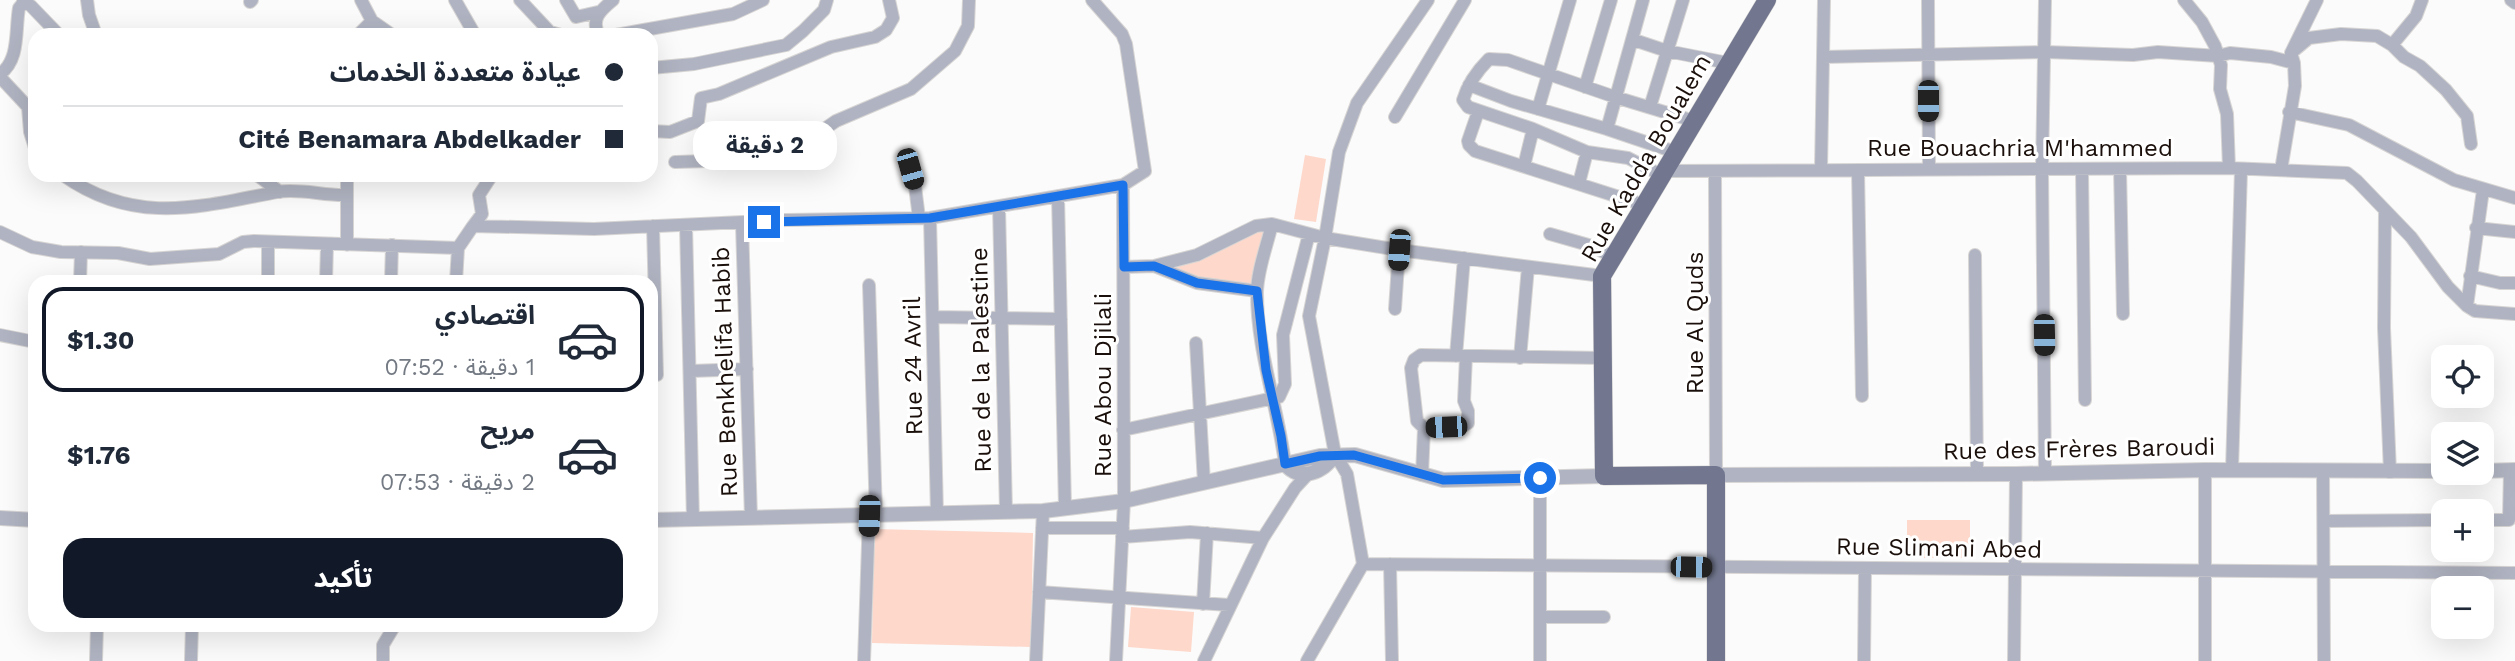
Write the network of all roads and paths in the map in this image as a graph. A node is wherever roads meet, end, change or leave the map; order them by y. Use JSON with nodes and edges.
{"nodes":[{"id":1,"x":88,"y":0,"type":"edge"},
{"id":2,"x":360,"y":0,"type":"edge"},
{"id":3,"x":455,"y":0,"type":"edge"},
{"id":4,"x":520,"y":0,"type":"edge"},
{"id":5,"x":566,"y":0,"type":"edge"},
{"id":6,"x":613,"y":0,"type":"edge"},
{"id":7,"x":763,"y":0,"type":"edge"},
{"id":8,"x":827,"y":0,"type":"edge"},
{"id":9,"x":889,"y":0,"type":"edge"},
{"id":10,"x":969,"y":0,"type":"edge"},
{"id":11,"x":1092,"y":0,"type":"edge"},
{"id":12,"x":1428,"y":0,"type":"edge"},
{"id":13,"x":1465,"y":0,"type":"edge"},
{"id":14,"x":1570,"y":0,"type":"edge"},
{"id":15,"x":1611,"y":0,"type":"edge"},
{"id":16,"x":1643,"y":0,"type":"edge"},
{"id":17,"x":1683,"y":0,"type":"edge"},
{"id":18,"x":1825,"y":0,"type":"edge"},
{"id":19,"x":1928,"y":0,"type":"edge"},
{"id":20,"x":2045,"y":0,"type":"edge"},
{"id":21,"x":2317,"y":0,"type":"edge"},
{"id":22,"x":2422,"y":0,"type":"edge"},
{"id":23,"x":23,"y":1,"type":"edge"},
{"id":24,"x":1764,"y":1,"type":"edge"},
{"id":25,"x":2190,"y":3,"type":"edge"},
{"id":26,"x":598,"y":12,"type":"junction"},
{"id":27,"x":372,"y":21,"type":"junction"},
{"id":28,"x":52,"y":28,"type":"edge"},
{"id":29,"x":94,"y":28,"type":"edge"},
{"id":30,"x":365,"y":28,"type":"edge"},
{"id":31,"x":382,"y":28,"type":"edge"},
{"id":32,"x":471,"y":28,"type":"edge"},
{"id":33,"x":546,"y":28,"type":"edge"},
{"id":34,"x":595,"y":28,"type":"edge"},
{"id":35,"x":655,"y":28,"type":"edge"},
{"id":36,"x":1634,"y":40,"type":"junction"},
{"id":37,"x":2392,"y":45,"type":"junction"},
{"id":38,"x":1667,"y":51,"type":"junction"},
{"id":39,"x":2045,"y":52,"type":"junction"},
{"id":40,"x":1928,"y":56,"type":"junction"},
{"id":41,"x":2218,"y":56,"type":"junction"},
{"id":42,"x":1823,"y":57,"type":"junction"},
{"id":43,"x":2293,"y":58,"type":"junction"},
{"id":44,"x":1728,"y":63,"type":"junction"},
{"id":45,"x":658,"y":67,"type":"edge"},
{"id":46,"x":1548,"y":74,"type":"junction"},
{"id":47,"x":0,"y":75,"type":"edge"},
{"id":48,"x":1469,"y":85,"type":"junction"},
{"id":49,"x":1585,"y":87,"type":"junction"},
{"id":50,"x":1615,"y":97,"type":"junction"},
{"id":51,"x":28,"y":106,"type":"edge"},
{"id":52,"x":1650,"y":107,"type":"junction"},
{"id":53,"x":1538,"y":109,"type":"junction"},
{"id":54,"x":1478,"y":112,"type":"junction"},
{"id":55,"x":2289,"y":112,"type":"junction"},
{"id":56,"x":1395,"y":117,"type":"dead end"},
{"id":57,"x":1694,"y":121,"type":"junction"},
{"id":58,"x":1533,"y":129,"type":"junction"},
{"id":59,"x":1607,"y":129,"type":"junction"},
{"id":60,"x":658,"y":131,"type":"edge"},
{"id":61,"x":2471,"y":144,"type":"dead end"},
{"id":62,"x":1587,"y":152,"type":"junction"},
{"id":63,"x":1675,"y":152,"type":"junction"},
{"id":64,"x":675,"y":162,"type":"dead end"},
{"id":65,"x":1524,"y":166,"type":"junction"},
{"id":66,"x":910,"y":169,"type":"dead end"},
{"id":67,"x":2042,"y":169,"type":"junction"},
{"id":68,"x":2082,"y":169,"type":"junction"},
{"id":69,"x":2120,"y":169,"type":"junction"},
{"id":70,"x":2235,"y":169,"type":"junction"},
{"id":71,"x":1715,"y":170,"type":"junction"},
{"id":72,"x":1821,"y":170,"type":"junction"},
{"id":73,"x":1858,"y":170,"type":"junction"},
{"id":74,"x":1929,"y":170,"type":"junction"},
{"id":75,"x":2281,"y":170,"type":"junction"},
{"id":76,"x":1662,"y":173,"type":"junction"},
{"id":77,"x":72,"y":182,"type":"edge"},
{"id":78,"x":266,"y":182,"type":"edge"},
{"id":79,"x":347,"y":182,"type":"edge"},
{"id":80,"x":487,"y":182,"type":"edge"},
{"id":81,"x":1579,"y":183,"type":"junction"},
{"id":82,"x":1123,"y":185,"type":"junction"},
{"id":83,"x":2483,"y":190,"type":"junction"},
{"id":84,"x":279,"y":192,"type":"junction"},
{"id":85,"x":347,"y":195,"type":"junction"},
{"id":86,"x":1058,"y":196,"type":"junction"},
{"id":87,"x":2515,"y":198,"type":"edge"},
{"id":88,"x":1644,"y":205,"type":"junction"},
{"id":89,"x":999,"y":207,"type":"junction"},
{"id":90,"x":2385,"y":210,"type":"junction"},
{"id":91,"x":924,"y":218,"type":"junction"},
{"id":92,"x":742,"y":224,"type":"junction"},
{"id":93,"x":1272,"y":224,"type":"junction"},
{"id":94,"x":686,"y":225,"type":"junction"},
{"id":95,"x":473,"y":226,"type":"junction"},
{"id":96,"x":653,"y":226,"type":"junction"},
{"id":97,"x":2476,"y":228,"type":"junction"},
{"id":98,"x":0,"y":232,"type":"edge"},
{"id":99,"x":2515,"y":232,"type":"edge"},
{"id":100,"x":1309,"y":234,"type":"junction"},
{"id":101,"x":1550,"y":234,"type":"dead end"},
{"id":102,"x":1325,"y":238,"type":"junction"},
{"id":103,"x":268,"y":242,"type":"junction"},
{"id":104,"x":327,"y":244,"type":"junction"},
{"id":105,"x":347,"y":245,"type":"junction"},
{"id":106,"x":392,"y":246,"type":"junction"},
{"id":107,"x":458,"y":248,"type":"junction"},
{"id":108,"x":1399,"y":250,"type":"junction"},
{"id":109,"x":81,"y":252,"type":"junction"},
{"id":110,"x":1975,"y":255,"type":"dead end"},
{"id":111,"x":1613,"y":257,"type":"junction"},
{"id":112,"x":1464,"y":258,"type":"junction"},
{"id":113,"x":1154,"y":266,"type":"junction"},
{"id":114,"x":1124,"y":267,"type":"junction"},
{"id":115,"x":1528,"y":267,"type":"junction"},
{"id":116,"x":80,"y":275,"type":"edge"},
{"id":117,"x":268,"y":275,"type":"edge"},
{"id":118,"x":327,"y":275,"type":"edge"},
{"id":119,"x":391,"y":275,"type":"edge"},
{"id":120,"x":456,"y":275,"type":"edge"},
{"id":121,"x":654,"y":275,"type":"edge"},
{"id":122,"x":1602,"y":276,"type":"junction"},
{"id":123,"x":2470,"y":276,"type":"junction"},
{"id":124,"x":2515,"y":283,"type":"edge"},
{"id":125,"x":869,"y":285,"type":"dead end"},
{"id":126,"x":1257,"y":291,"type":"junction"},
{"id":127,"x":2467,"y":306,"type":"junction"},
{"id":128,"x":1395,"y":309,"type":"dead end"},
{"id":129,"x":1289,"y":313,"type":"junction"},
{"id":130,"x":2123,"y":314,"type":"dead end"},
{"id":131,"x":2515,"y":314,"type":"edge"},
{"id":132,"x":1309,"y":316,"type":"junction"},
{"id":133,"x":933,"y":317,"type":"junction"},
{"id":134,"x":1002,"y":317,"type":"junction"},
{"id":135,"x":1061,"y":318,"type":"junction"},
{"id":136,"x":1261,"y":331,"type":"junction"},
{"id":137,"x":0,"y":335,"type":"edge"},
{"id":138,"x":1283,"y":335,"type":"junction"},
{"id":139,"x":28,"y":341,"type":"edge"},
{"id":140,"x":1196,"y":342,"type":"dead end"},
{"id":141,"x":1461,"y":356,"type":"junction"},
{"id":142,"x":1520,"y":358,"type":"junction"},
{"id":143,"x":1604,"y":358,"type":"junction"},
{"id":144,"x":747,"y":369,"type":"junction"},
{"id":145,"x":691,"y":371,"type":"junction"},
{"id":146,"x":1862,"y":396,"type":"dead end"},
{"id":147,"x":1272,"y":400,"type":"junction"},
{"id":148,"x":2085,"y":400,"type":"dead end"},
{"id":149,"x":1200,"y":414,"type":"junction"},
{"id":150,"x":1424,"y":428,"type":"junction"},
{"id":151,"x":1123,"y":430,"type":"junction"},
{"id":152,"x":1335,"y":454,"type":"junction"},
{"id":153,"x":1285,"y":464,"type":"junction"},
{"id":154,"x":2205,"y":470,"type":"junction"},
{"id":155,"x":2232,"y":470,"type":"junction"},
{"id":156,"x":2512,"y":470,"type":"edge"},
{"id":157,"x":2431,"y":471,"type":"edge"},
{"id":158,"x":2494,"y":471,"type":"edge"},
{"id":159,"x":2323,"y":472,"type":"junction"},
{"id":160,"x":2390,"y":472,"type":"junction"},
{"id":161,"x":1309,"y":473,"type":"junction"},
{"id":162,"x":2046,"y":473,"type":"junction"},
{"id":163,"x":1977,"y":474,"type":"junction"},
{"id":164,"x":2016,"y":474,"type":"junction"},
{"id":165,"x":1422,"y":475,"type":"junction"},
{"id":166,"x":1716,"y":475,"type":"junction"},
{"id":167,"x":1604,"y":476,"type":"junction"},
{"id":168,"x":1540,"y":478,"type":"junction"},
{"id":169,"x":1204,"y":483,"type":"junction"},
{"id":170,"x":1124,"y":501,"type":"junction"},
{"id":171,"x":1065,"y":508,"type":"junction"},
{"id":172,"x":1043,"y":511,"type":"junction"},
{"id":173,"x":1006,"y":512,"type":"junction"},
{"id":174,"x":937,"y":514,"type":"junction"},
{"id":175,"x":872,"y":515,"type":"junction"},
{"id":176,"x":0,"y":517,"type":"edge"},
{"id":177,"x":751,"y":518,"type":"junction"},
{"id":178,"x":28,"y":519,"type":"edge"},
{"id":179,"x":658,"y":520,"type":"edge"},
{"id":180,"x":693,"y":520,"type":"junction"},
{"id":181,"x":2431,"y":520,"type":"edge"},
{"id":182,"x":2494,"y":520,"type":"edge"},
{"id":183,"x":2324,"y":521,"type":"junction"},
{"id":184,"x":1042,"y":528,"type":"junction"},
{"id":185,"x":1122,"y":532,"type":"junction"},
{"id":186,"x":1207,"y":533,"type":"junction"},
{"id":187,"x":1263,"y":538,"type":"junction"},
{"id":188,"x":1363,"y":564,"type":"junction"},
{"id":189,"x":1390,"y":564,"type":"junction"},
{"id":190,"x":1540,"y":564,"type":"junction"},
{"id":191,"x":1716,"y":567,"type":"junction"},
{"id":192,"x":1865,"y":568,"type":"junction"},
{"id":193,"x":2015,"y":570,"type":"junction"},
{"id":194,"x":2204,"y":571,"type":"junction"},
{"id":195,"x":2325,"y":572,"type":"junction"},
{"id":196,"x":2515,"y":573,"type":"edge"},
{"id":197,"x":1039,"y":592,"type":"junction"},
{"id":198,"x":1119,"y":596,"type":"junction"},
{"id":199,"x":1203,"y":604,"type":"junction"},
{"id":200,"x":1229,"y":605,"type":"junction"},
{"id":201,"x":1541,"y":617,"type":"junction"},
{"id":202,"x":1604,"y":617,"type":"dead end"},
{"id":203,"x":97,"y":632,"type":"edge"},
{"id":204,"x":192,"y":632,"type":"edge"},
{"id":205,"x":391,"y":632,"type":"edge"},
{"id":206,"x":96,"y":661,"type":"edge"},
{"id":207,"x":191,"y":661,"type":"edge"},
{"id":208,"x":383,"y":661,"type":"edge"},
{"id":209,"x":864,"y":661,"type":"edge"},
{"id":210,"x":1036,"y":661,"type":"edge"},
{"id":211,"x":1116,"y":661,"type":"edge"},
{"id":212,"x":1203,"y":661,"type":"edge"},
{"id":213,"x":1307,"y":661,"type":"edge"},
{"id":214,"x":1392,"y":661,"type":"edge"},
{"id":215,"x":1540,"y":661,"type":"edge"},
{"id":216,"x":1716,"y":661,"type":"edge"},
{"id":217,"x":1864,"y":661,"type":"edge"},
{"id":218,"x":2014,"y":661,"type":"edge"},
{"id":219,"x":2205,"y":661,"type":"edge"},
{"id":220,"x":2324,"y":661,"type":"edge"}],
"edges":[{"from":1,"to":29,"type":"street"},
{"from":2,"to":27,"type":"street"},
{"from":3,"to":32,"type":"street"},
{"from":4,"to":33,"type":"street"},
{"from":5,"to":26,"type":"street"},
{"from":6,"to":26,"type":"street"},
{"from":7,"to":35,"type":"street"},
{"from":8,"to":45,"type":"street"},
{"from":9,"to":60,"type":"street"},
{"from":10,"to":64,"type":"street"},
{"from":11,"to":82,"type":"street"},
{"from":12,"to":102,"type":"street"},
{"from":13,"to":56,"type":"street"},
{"from":14,"to":46,"type":"street"},
{"from":15,"to":49,"type":"street"},
{"from":16,"to":36,"type":"street"},
{"from":17,"to":38,"type":"street"},
{"from":18,"to":42,"type":"street"},
{"from":19,"to":40,"type":"street"},
{"from":20,"to":39,"type":"street"},
{"from":21,"to":43,"type":"street"},
{"from":22,"to":37,"type":"street"},
{"from":23,"to":28,"type":"street"},
{"from":23,"to":47,"type":"street"},
{"from":24,"to":44,"type":"main road","name":"Rue Kadda Boualem"},
{"from":25,"to":41,"type":"street"},
{"from":26,"to":34,"type":"street"},
{"from":27,"to":30,"type":"street"},
{"from":27,"to":31,"type":"street"},
{"from":36,"to":38,"type":"street"},
{"from":36,"to":50,"type":"street"},
{"from":37,"to":43,"type":"street"},
{"from":37,"to":61,"type":"street"},
{"from":38,"to":44,"type":"street"},
{"from":38,"to":52,"type":"street"},
{"from":39,"to":40,"type":"street"},
{"from":39,"to":41,"type":"street"},
{"from":39,"to":67,"type":"street"},
{"from":40,"to":42,"type":"street"},
{"from":40,"to":74,"type":"street"},
{"from":41,"to":43,"type":"street"},
{"from":41,"to":70,"type":"street"},
{"from":42,"to":72,"type":"street"},
{"from":43,"to":55,"type":"street"},
{"from":44,"to":57,"type":"main road","name":"Rue Kadda Boualem"},
{"from":46,"to":48,"type":"street"},
{"from":46,"to":49,"type":"street"},
{"from":46,"to":53,"type":"street"},
{"from":47,"to":51,"type":"street"},
{"from":48,"to":53,"type":"street"},
{"from":48,"to":54,"type":"street"},
{"from":49,"to":50,"type":"street"},
{"from":50,"to":52,"type":"street"},
{"from":50,"to":59,"type":"street"},
{"from":52,"to":57,"type":"street"},
{"from":53,"to":59,"type":"street"},
{"from":54,"to":58,"type":"street"},
{"from":54,"to":65,"type":"street"},
{"from":55,"to":75,"type":"street"},
{"from":55,"to":83,"type":"street"},
{"from":57,"to":63,"type":"main road","name":"Rue Kadda Boualem"},
{"from":58,"to":62,"type":"street"},
{"from":58,"to":65,"type":"street"},
{"from":59,"to":63,"type":"street"},
{"from":62,"to":76,"type":"street"},
{"from":62,"to":81,"type":"street"},
{"from":63,"to":76,"type":"main road","name":"Rue Kadda Boualem"},
{"from":65,"to":81,"type":"street"},
{"from":66,"to":91,"type":"street","name":"Rue 24 Avril"},
{"from":67,"to":68,"type":"street","name":"Rue Bouachria M'hammed"},
{"from":67,"to":74,"type":"street","name":"Rue Bouachria M'hammed"},
{"from":67,"to":162,"type":"street"},
{"from":68,"to":69,"type":"street","name":"Rue Bouachria M'hammed"},
{"from":68,"to":148,"type":"street"},
{"from":69,"to":70,"type":"street","name":"Rue Bouachria M'hammed"},
{"from":69,"to":130,"type":"street"},
{"from":70,"to":75,"type":"street","name":"Rue Bouachria M'hammed"},
{"from":70,"to":155,"type":"street"},
{"from":71,"to":72,"type":"street","name":"Rue Bouachria M'hammed"},
{"from":71,"to":76,"type":"street","name":"Rue Bouachria M'hammed"},
{"from":71,"to":166,"type":"street","name":"Rue Al Quds"},
{"from":72,"to":73,"type":"street","name":"Rue Bouachria M'hammed"},
{"from":73,"to":74,"type":"street","name":"Rue Bouachria M'hammed"},
{"from":73,"to":146,"type":"street"},
{"from":75,"to":90,"type":"street","name":"Rue Bouachria M'hammed"},
{"from":76,"to":88,"type":"main road","name":"Rue Kadda Boualem"},
{"from":77,"to":84,"type":"street"},
{"from":78,"to":84,"type":"street"},
{"from":79,"to":85,"type":"street"},
{"from":80,"to":95,"type":"street"},
{"from":81,"to":88,"type":"street"},
{"from":82,"to":86,"type":"street"},
{"from":82,"to":114,"type":"street","name":"Rue Abou Djilali"},
{"from":83,"to":87,"type":"street"},
{"from":83,"to":97,"type":"street"},
{"from":84,"to":85,"type":"street"},
{"from":85,"to":105,"type":"street"},
{"from":86,"to":89,"type":"street"},
{"from":86,"to":135,"type":"street"},
{"from":88,"to":111,"type":"main road","name":"Rue Kadda Boualem"},
{"from":89,"to":91,"type":"street"},
{"from":89,"to":134,"type":"street","name":"Rue de la Palestine"},
{"from":90,"to":127,"type":"street","name":"Rue Bouachria M'hammed"},
{"from":90,"to":160,"type":"street"},
{"from":91,"to":92,"type":"street"},
{"from":91,"to":133,"type":"street","name":"Rue 24 Avril"},
{"from":92,"to":94,"type":"street"},
{"from":92,"to":144,"type":"street","name":"Rue Benkhelifa Habib"},
{"from":93,"to":100,"type":"street"},
{"from":93,"to":113,"type":"street"},
{"from":93,"to":126,"type":"street"},
{"from":94,"to":96,"type":"street"},
{"from":94,"to":145,"type":"street"},
{"from":95,"to":96,"type":"street"},
{"from":95,"to":107,"type":"street"},
{"from":96,"to":121,"type":"street"},
{"from":97,"to":99,"type":"street"},
{"from":97,"to":123,"type":"street"},
{"from":98,"to":109,"type":"street"},
{"from":100,"to":102,"type":"street"},
{"from":100,"to":129,"type":"street"},
{"from":101,"to":111,"type":"street"},
{"from":102,"to":108,"type":"street"},
{"from":102,"to":132,"type":"street"},
{"from":103,"to":104,"type":"street"},
{"from":103,"to":109,"type":"street"},
{"from":103,"to":117,"type":"street"},
{"from":104,"to":105,"type":"street"},
{"from":104,"to":118,"type":"street"},
{"from":105,"to":106,"type":"street"},
{"from":106,"to":107,"type":"street"},
{"from":106,"to":119,"type":"street"},
{"from":107,"to":120,"type":"street"},
{"from":108,"to":112,"type":"street"},
{"from":108,"to":128,"type":"street"},
{"from":109,"to":116,"type":"street"},
{"from":110,"to":163,"type":"street"},
{"from":111,"to":122,"type":"main road","name":"Rue Kadda Boualem"},
{"from":112,"to":115,"type":"street"},
{"from":112,"to":141,"type":"street"},
{"from":113,"to":114,"type":"street"},
{"from":113,"to":126,"type":"street"},
{"from":114,"to":151,"type":"street","name":"Rue Abou Djilali"},
{"from":115,"to":122,"type":"street"},
{"from":115,"to":142,"type":"street"},
{"from":122,"to":143,"type":"main road","name":"Rue Kadda Boualem"},
{"from":123,"to":124,"type":"street"},
{"from":123,"to":127,"type":"street"},
{"from":125,"to":175,"type":"street"},
{"from":126,"to":136,"type":"street"},
{"from":127,"to":131,"type":"street"},
{"from":129,"to":132,"type":"street"},
{"from":129,"to":138,"type":"street"},
{"from":132,"to":152,"type":"street"},
{"from":133,"to":134,"type":"street"},
{"from":133,"to":174,"type":"street","name":"Rue 24 Avril"},
{"from":134,"to":135,"type":"street"},
{"from":134,"to":173,"type":"street","name":"Rue de la Palestine"},
{"from":135,"to":171,"type":"street"},
{"from":136,"to":138,"type":"street"},
{"from":136,"to":147,"type":"street"},
{"from":137,"to":139,"type":"street"},
{"from":138,"to":147,"type":"street"},
{"from":140,"to":149,"type":"street"},
{"from":141,"to":142,"type":"street"},
{"from":141,"to":150,"type":"street"},
{"from":141,"to":150,"type":"street"},
{"from":142,"to":143,"type":"street"},
{"from":143,"to":167,"type":"main road","name":"Rue Kadda Boualem"},
{"from":144,"to":145,"type":"street"},
{"from":144,"to":177,"type":"street","name":"Rue Benkhelifa Habib"},
{"from":145,"to":180,"type":"street"},
{"from":147,"to":149,"type":"street"},
{"from":147,"to":153,"type":"street"},
{"from":149,"to":151,"type":"street"},
{"from":149,"to":169,"type":"street"},
{"from":150,"to":165,"type":"street"},
{"from":151,"to":170,"type":"street","name":"Rue Abou Djilali"},
{"from":152,"to":153,"type":"street"},
{"from":152,"to":161,"type":"street"},
{"from":152,"to":165,"type":"street"},
{"from":152,"to":188,"type":"street"},
{"from":153,"to":161,"type":"street"},
{"from":153,"to":169,"type":"street"},
{"from":154,"to":155,"type":"street","name":"Rue des Frères Baroudi"},
{"from":154,"to":162,"type":"street","name":"Rue des Frères Baroudi"},
{"from":154,"to":194,"type":"street"},
{"from":155,"to":159,"type":"street","name":"Rue des Frères Baroudi"},
{"from":156,"to":158,"type":"street"},
{"from":156,"to":182,"type":"street"},
{"from":157,"to":160,"type":"street","name":"Rue des Frères Baroudi"},
{"from":159,"to":160,"type":"street","name":"Rue des Frères Baroudi"},
{"from":159,"to":183,"type":"street"},
{"from":161,"to":187,"type":"street"},
{"from":162,"to":164,"type":"street","name":"Rue des Frères Baroudi"},
{"from":163,"to":164,"type":"street","name":"Rue des Frères Baroudi"},
{"from":163,"to":166,"type":"street","name":"Rue des Frères Baroudi"},
{"from":164,"to":193,"type":"street"},
{"from":165,"to":168,"type":"street"},
{"from":166,"to":167,"type":"main road"},
{"from":166,"to":191,"type":"main road"},
{"from":167,"to":168,"type":"street"},
{"from":168,"to":190,"type":"street"},
{"from":169,"to":170,"type":"street"},
{"from":170,"to":171,"type":"street"},
{"from":170,"to":185,"type":"street","name":"Rue Abou Djilali"},
{"from":171,"to":172,"type":"street"},
{"from":172,"to":173,"type":"street"},
{"from":172,"to":184,"type":"street"},
{"from":173,"to":174,"type":"street"},
{"from":174,"to":175,"type":"street"},
{"from":175,"to":177,"type":"street"},
{"from":175,"to":209,"type":"street"},
{"from":176,"to":178,"type":"street"},
{"from":177,"to":180,"type":"street"},
{"from":179,"to":180,"type":"street"},
{"from":181,"to":183,"type":"street"},
{"from":183,"to":195,"type":"street"},
{"from":184,"to":185,"type":"street"},
{"from":184,"to":197,"type":"street"},
{"from":185,"to":186,"type":"street"},
{"from":185,"to":198,"type":"street","name":"Rue Abou Djilali"},
{"from":186,"to":187,"type":"street"},
{"from":186,"to":199,"type":"street"},
{"from":187,"to":200,"type":"street"},
{"from":188,"to":189,"type":"street","name":"Rue Slimani Abed"},
{"from":188,"to":213,"type":"street"},
{"from":189,"to":190,"type":"street","name":"Rue Slimani Abed"},
{"from":189,"to":214,"type":"street"},
{"from":190,"to":191,"type":"street","name":"Rue Slimani Abed"},
{"from":190,"to":201,"type":"street"},
{"from":191,"to":192,"type":"street","name":"Rue Slimani Abed"},
{"from":191,"to":216,"type":"main road"},
{"from":192,"to":193,"type":"street","name":"Rue Slimani Abed"},
{"from":192,"to":217,"type":"street"},
{"from":193,"to":194,"type":"street","name":"Rue Slimani Abed"},
{"from":193,"to":218,"type":"street"},
{"from":194,"to":195,"type":"street","name":"Rue Slimani Abed"},
{"from":194,"to":219,"type":"street"},
{"from":195,"to":196,"type":"street","name":"Rue Slimani Abed"},
{"from":195,"to":220,"type":"street"},
{"from":197,"to":198,"type":"street"},
{"from":197,"to":210,"type":"street"},
{"from":198,"to":199,"type":"street"},
{"from":198,"to":211,"type":"street","name":"Rue Abou Djilali"},
{"from":199,"to":200,"type":"street"},
{"from":200,"to":212,"type":"street"},
{"from":201,"to":202,"type":"street"},
{"from":201,"to":215,"type":"street"},
{"from":203,"to":206,"type":"street"},
{"from":204,"to":207,"type":"street"},
{"from":205,"to":208,"type":"street"}]}
